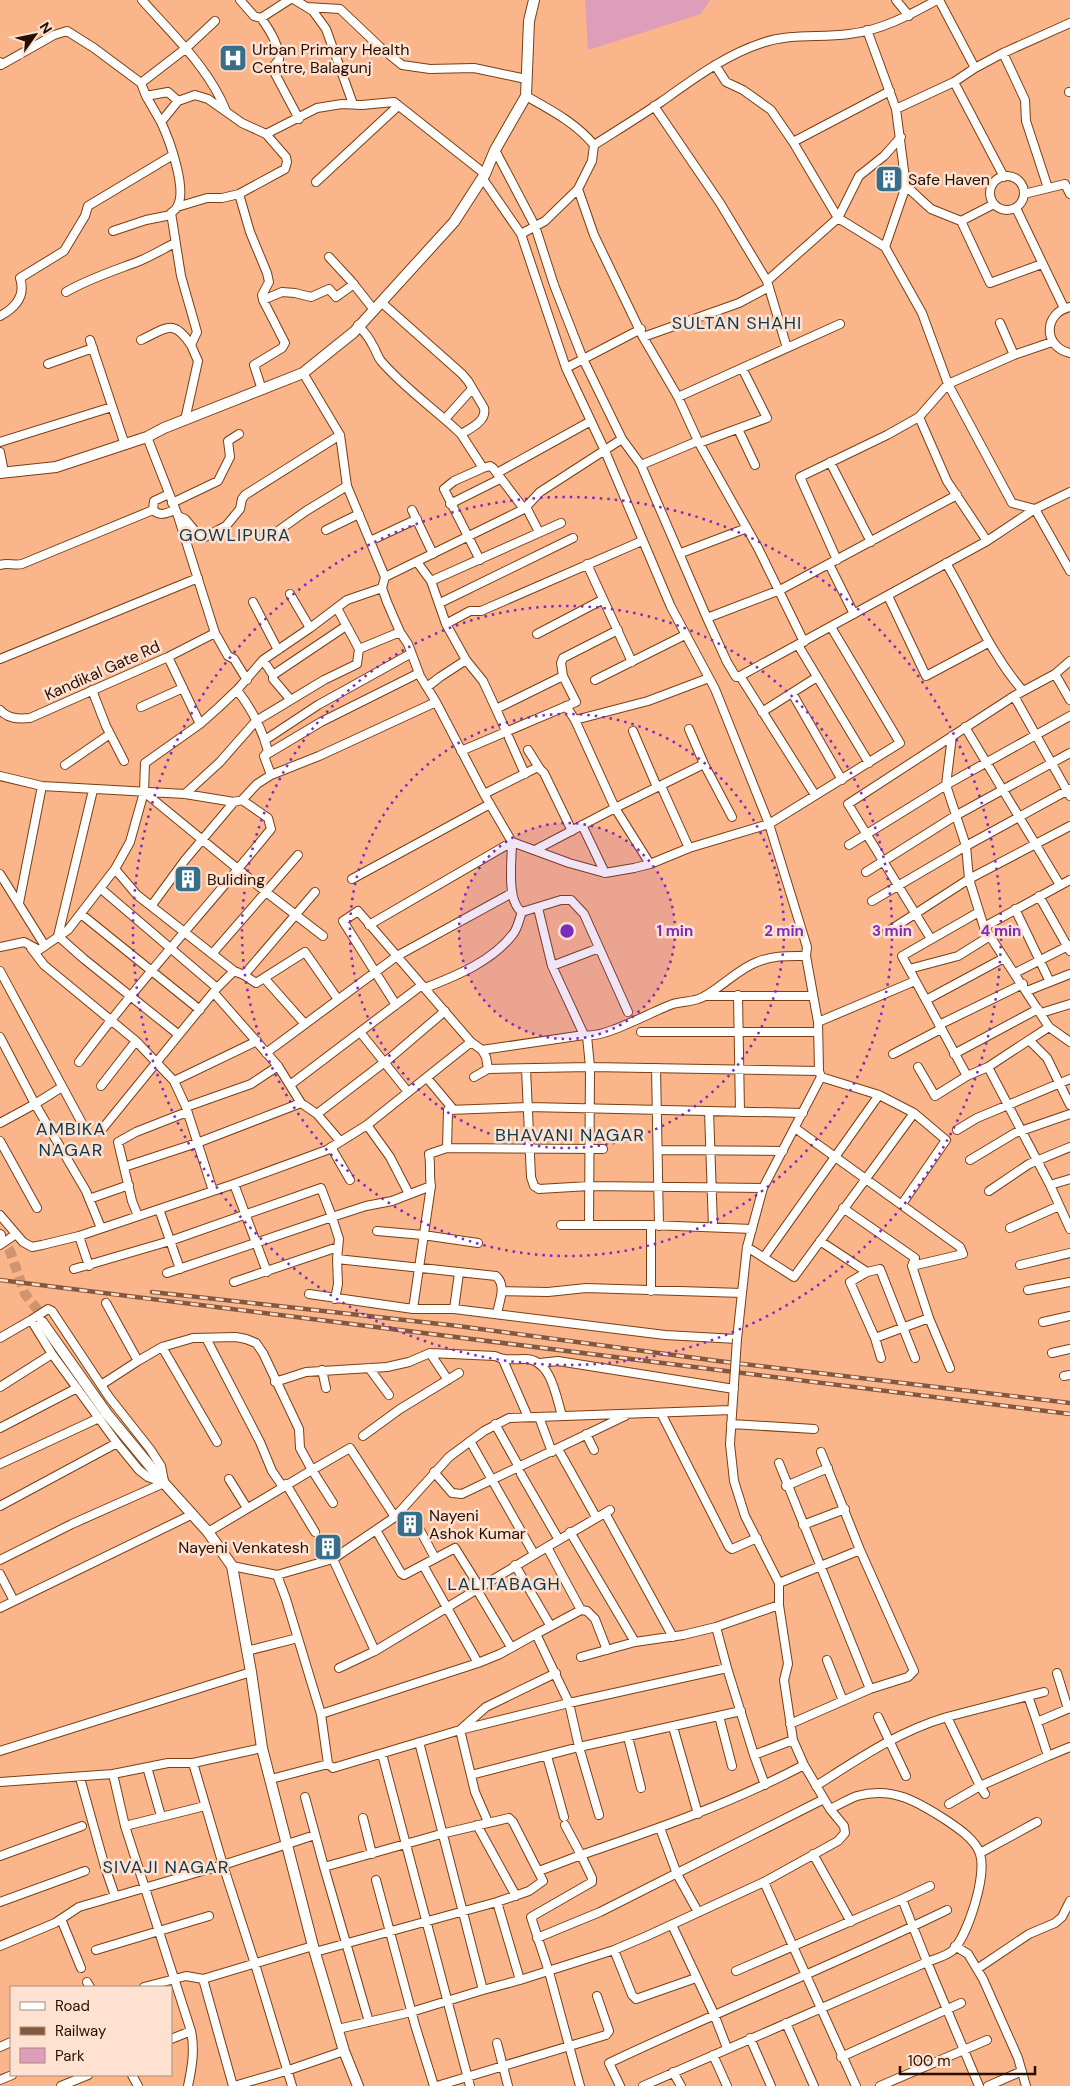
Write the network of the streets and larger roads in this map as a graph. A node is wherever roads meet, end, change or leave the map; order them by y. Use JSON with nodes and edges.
{"nodes":[{"id":1,"x":142,"y":0,"type":"edge"},
{"id":2,"x":240,"y":0,"type":"edge"},
{"id":3,"x":289,"y":0,"type":"edge"},
{"id":4,"x":295,"y":0,"type":"edge"},
{"id":5,"x":534,"y":0,"type":"edge"},
{"id":6,"x":896,"y":0,"type":"edge"},
{"id":7,"x":938,"y":0,"type":"edge"},
{"id":8,"x":307,"y":7,"type":"junction"},
{"id":9,"x":909,"y":16,"type":"junction"},
{"id":10,"x":262,"y":18,"type":"junction"},
{"id":11,"x":215,"y":20,"type":"dead end"},
{"id":12,"x":1070,"y":23,"type":"edge"},
{"id":13,"x":867,"y":30,"type":"junction"},
{"id":14,"x":185,"y":49,"type":"junction"},
{"id":15,"x":1003,"y":54,"type":"junction"},
{"id":16,"x":0,"y":64,"type":"edge"},
{"id":17,"x":715,"y":65,"type":"junction"},
{"id":18,"x":975,"y":68,"type":"junction"},
{"id":19,"x":526,"y":79,"type":"junction"},
{"id":20,"x":954,"y":82,"type":"junction"},
{"id":21,"x":141,"y":83,"type":"junction"},
{"id":22,"x":890,"y":91,"type":"junction"},
{"id":23,"x":146,"y":96,"type":"junction"},
{"id":24,"x":526,"y":96,"type":"junction"},
{"id":25,"x":178,"y":101,"type":"junction"},
{"id":26,"x":353,"y":104,"type":"junction"},
{"id":27,"x":398,"y":106,"type":"junction"},
{"id":28,"x":654,"y":106,"type":"junction"},
{"id":29,"x":896,"y":109,"type":"junction"},
{"id":30,"x":226,"y":111,"type":"junction"},
{"id":31,"x":299,"y":119,"type":"junction"},
{"id":32,"x":161,"y":122,"type":"junction"},
{"id":33,"x":266,"y":134,"type":"junction"},
{"id":34,"x":901,"y":137,"type":"junction"},
{"id":35,"x":793,"y":142,"type":"junction"},
{"id":36,"x":594,"y":145,"type":"junction"},
{"id":37,"x":495,"y":150,"type":"junction"},
{"id":38,"x":173,"y":155,"type":"junction"},
{"id":39,"x":484,"y":177,"type":"junction"},
{"id":40,"x":1004,"y":177,"type":"junction"},
{"id":41,"x":316,"y":182,"type":"dead end"},
{"id":42,"x":906,"y":186,"type":"junction"},
{"id":43,"x":1048,"y":188,"type":"junction"},
{"id":44,"x":578,"y":189,"type":"junction"},
{"id":45,"x":239,"y":194,"type":"junction"},
{"id":46,"x":1024,"y":194,"type":"junction"},
{"id":47,"x":1070,"y":194,"type":"edge"},
{"id":48,"x":994,"y":204,"type":"junction"},
{"id":49,"x":177,"y":207,"type":"junction"},
{"id":50,"x":1016,"y":208,"type":"junction"},
{"id":51,"x":171,"y":215,"type":"junction"},
{"id":52,"x":838,"y":218,"type":"junction"},
{"id":53,"x":961,"y":221,"type":"junction"},
{"id":54,"x":535,"y":226,"type":"junction"},
{"id":55,"x":112,"y":231,"type":"dead end"},
{"id":56,"x":521,"y":234,"type":"junction"},
{"id":57,"x":175,"y":243,"type":"junction"},
{"id":58,"x":885,"y":247,"type":"junction"},
{"id":59,"x":329,"y":257,"type":"dead end"},
{"id":60,"x":1042,"y":264,"type":"junction"},
{"id":61,"x":354,"y":284,"type":"junction"},
{"id":62,"x":768,"y":284,"type":"junction"},
{"id":63,"x":66,"y":292,"type":"dead end"},
{"id":64,"x":263,"y":300,"type":"junction"},
{"id":65,"x":378,"y":306,"type":"junction"},
{"id":66,"x":1067,"y":308,"type":"edge"},
{"id":67,"x":0,"y":316,"type":"edge"},
{"id":68,"x":1000,"y":323,"type":"dead end"},
{"id":69,"x":840,"y":324,"type":"dead end"},
{"id":70,"x":358,"y":325,"type":"junction"},
{"id":71,"x":642,"y":333,"type":"junction"},
{"id":72,"x":141,"y":340,"type":"dead end"},
{"id":73,"x":1052,"y":342,"type":"junction"},
{"id":74,"x":191,"y":345,"type":"junction"},
{"id":75,"x":787,"y":348,"type":"junction"},
{"id":76,"x":1070,"y":353,"type":"edge"},
{"id":77,"x":1014,"y":355,"type":"junction"},
{"id":78,"x":583,"y":359,"type":"junction"},
{"id":79,"x":48,"y":364,"type":"dead end"},
{"id":80,"x":566,"y":368,"type":"junction"},
{"id":81,"x":742,"y":368,"type":"junction"},
{"id":82,"x":303,"y":373,"type":"junction"},
{"id":83,"x":948,"y":384,"type":"junction"},
{"id":84,"x":472,"y":389,"type":"junction"},
{"id":85,"x":262,"y":390,"type":"junction"},
{"id":86,"x":678,"y":397,"type":"junction"},
{"id":87,"x":112,"y":407,"type":"junction"},
{"id":88,"x":919,"y":417,"type":"junction"},
{"id":89,"x":445,"y":419,"type":"junction"},
{"id":90,"x":185,"y":420,"type":"junction"},
{"id":91,"x":591,"y":421,"type":"junction"},
{"id":92,"x":738,"y":429,"type":"junction"},
{"id":93,"x":239,"y":434,"type":"dead end"},
{"id":94,"x":462,"y":434,"type":"junction"},
{"id":95,"x":340,"y":435,"type":"junction"},
{"id":96,"x":147,"y":437,"type":"junction"},
{"id":97,"x":622,"y":439,"type":"junction"},
{"id":98,"x":0,"y":442,"type":"edge"},
{"id":99,"x":699,"y":442,"type":"junction"},
{"id":100,"x":125,"y":444,"type":"junction"},
{"id":101,"x":604,"y":451,"type":"junction"},
{"id":102,"x":0,"y":452,"type":"edge"},
{"id":103,"x":830,"y":462,"type":"junction"},
{"id":104,"x":641,"y":465,"type":"junction"},
{"id":105,"x":755,"y":465,"type":"dead end"},
{"id":106,"x":483,"y":468,"type":"junction"},
{"id":107,"x":2,"y":472,"type":"edge"},
{"id":108,"x":499,"y":476,"type":"junction"},
{"id":109,"x":348,"y":486,"type":"junction"},
{"id":110,"x":1070,"y":492,"type":"edge"},
{"id":111,"x":169,"y":494,"type":"junction"},
{"id":112,"x":957,"y":495,"type":"junction"},
{"id":113,"x":450,"y":504,"type":"junction"},
{"id":114,"x":525,"y":508,"type":"junction"},
{"id":115,"x":1035,"y":509,"type":"junction"},
{"id":116,"x":153,"y":510,"type":"junction"},
{"id":117,"x":175,"y":510,"type":"junction"},
{"id":118,"x":412,"y":510,"type":"dead end"},
{"id":119,"x":359,"y":514,"type":"junction"},
{"id":120,"x":417,"y":519,"type":"junction"},
{"id":121,"x":561,"y":523,"type":"dead end"},
{"id":122,"x":747,"y":528,"type":"junction"},
{"id":123,"x":326,"y":530,"type":"dead end"},
{"id":124,"x":278,"y":531,"type":"dead end"},
{"id":125,"x":539,"y":532,"type":"junction"},
{"id":126,"x":467,"y":537,"type":"junction"},
{"id":127,"x":573,"y":538,"type":"dead end"},
{"id":128,"x":370,"y":541,"type":"junction"},
{"id":129,"x":642,"y":541,"type":"junction"},
{"id":130,"x":987,"y":541,"type":"junction"},
{"id":131,"x":871,"y":542,"type":"junction"},
{"id":132,"x":681,"y":553,"type":"junction"},
{"id":133,"x":433,"y":554,"type":"junction"},
{"id":134,"x":480,"y":560,"type":"junction"},
{"id":135,"x":837,"y":560,"type":"junction"},
{"id":136,"x":416,"y":562,"type":"junction"},
{"id":137,"x":587,"y":564,"type":"junction"},
{"id":138,"x":829,"y":564,"type":"junction"},
{"id":139,"x":946,"y":564,"type":"junction"},
{"id":140,"x":0,"y":565,"type":"edge"},
{"id":141,"x":1070,"y":571,"type":"edge"},
{"id":142,"x":385,"y":577,"type":"junction"},
{"id":143,"x":198,"y":578,"type":"junction"},
{"id":144,"x":431,"y":581,"type":"junction"},
{"id":145,"x":382,"y":588,"type":"junction"},
{"id":146,"x":780,"y":590,"type":"junction"},
{"id":147,"x":290,"y":594,"type":"dead end"},
{"id":148,"x":888,"y":596,"type":"junction"},
{"id":149,"x":602,"y":600,"type":"junction"},
{"id":150,"x":253,"y":602,"type":"dead end"},
{"id":151,"x":440,"y":603,"type":"junction"},
{"id":152,"x":337,"y":608,"type":"junction"},
{"id":153,"x":854,"y":614,"type":"junction"},
{"id":154,"x":707,"y":618,"type":"junction"},
{"id":155,"x":446,"y":624,"type":"junction"},
{"id":156,"x":346,"y":626,"type":"junction"},
{"id":157,"x":831,"y":627,"type":"junction"},
{"id":158,"x":310,"y":628,"type":"junction"},
{"id":159,"x":618,"y":630,"type":"junction"},
{"id":160,"x":400,"y":632,"type":"junction"},
{"id":161,"x":215,"y":634,"type":"junction"},
{"id":162,"x":537,"y":634,"type":"dead end"},
{"id":163,"x":685,"y":635,"type":"junction"},
{"id":164,"x":988,"y":643,"type":"junction"},
{"id":165,"x":801,"y":644,"type":"junction"},
{"id":166,"x":278,"y":650,"type":"junction"},
{"id":167,"x":359,"y":650,"type":"junction"},
{"id":168,"x":410,"y":654,"type":"junction"},
{"id":169,"x":168,"y":657,"type":"junction"},
{"id":170,"x":0,"y":658,"type":"edge"},
{"id":171,"x":263,"y":660,"type":"junction"},
{"id":172,"x":466,"y":660,"type":"junction"},
{"id":173,"x":1070,"y":661,"type":"edge"},
{"id":174,"x":632,"y":662,"type":"junction"},
{"id":175,"x":419,"y":673,"type":"junction"},
{"id":176,"x":1055,"y":674,"type":"junction"},
{"id":177,"x":273,"y":675,"type":"junction"},
{"id":178,"x":563,"y":676,"type":"junction"},
{"id":179,"x":740,"y":676,"type":"junction"},
{"id":180,"x":817,"y":677,"type":"junction"},
{"id":181,"x":709,"y":678,"type":"junction"},
{"id":182,"x":247,"y":680,"type":"junction"},
{"id":183,"x":595,"y":680,"type":"dead end"},
{"id":184,"x":428,"y":687,"type":"junction"},
{"id":185,"x":183,"y":688,"type":"junction"},
{"id":186,"x":92,"y":690,"type":"junction"},
{"id":187,"x":238,"y":690,"type":"junction"},
{"id":188,"x":1023,"y":691,"type":"junction"},
{"id":189,"x":792,"y":693,"type":"junction"},
{"id":190,"x":1014,"y":696,"type":"junction"},
{"id":191,"x":290,"y":699,"type":"junction"},
{"id":192,"x":1070,"y":700,"type":"edge"},
{"id":193,"x":436,"y":702,"type":"junction"},
{"id":194,"x":566,"y":706,"type":"junction"},
{"id":195,"x":141,"y":707,"type":"dead end"},
{"id":196,"x":496,"y":709,"type":"junction"},
{"id":197,"x":0,"y":710,"type":"edge"},
{"id":198,"x":762,"y":712,"type":"junction"},
{"id":199,"x":1070,"y":716,"type":"edge"},
{"id":200,"x":575,"y":720,"type":"junction"},
{"id":201,"x":256,"y":721,"type":"junction"},
{"id":202,"x":200,"y":724,"type":"junction"},
{"id":203,"x":965,"y":727,"type":"junction"},
{"id":204,"x":689,"y":728,"type":"dead end"},
{"id":205,"x":633,"y":731,"type":"dead end"},
{"id":206,"x":110,"y":734,"type":"junction"},
{"id":207,"x":507,"y":734,"type":"junction"},
{"id":208,"x":1036,"y":735,"type":"junction"},
{"id":209,"x":952,"y":736,"type":"junction"},
{"id":210,"x":265,"y":740,"type":"junction"},
{"id":211,"x":461,"y":750,"type":"junction"},
{"id":212,"x":528,"y":750,"type":"dead end"},
{"id":213,"x":1070,"y":753,"type":"edge"},
{"id":214,"x":264,"y":756,"type":"junction"},
{"id":215,"x":124,"y":761,"type":"dead end"},
{"id":216,"x":869,"y":763,"type":"junction"},
{"id":217,"x":1052,"y":763,"type":"junction"},
{"id":218,"x":704,"y":764,"type":"junction"},
{"id":219,"x":987,"y":764,"type":"junction"},
{"id":220,"x":65,"y":765,"type":"dead end"},
{"id":221,"x":540,"y":769,"type":"junction"},
{"id":222,"x":524,"y":774,"type":"junction"},
{"id":223,"x":271,"y":775,"type":"junction"},
{"id":224,"x":0,"y":776,"type":"edge"},
{"id":225,"x":842,"y":780,"type":"junction"},
{"id":226,"x":946,"y":785,"type":"junction"},
{"id":227,"x":42,"y":786,"type":"junction"},
{"id":228,"x":659,"y":786,"type":"junction"},
{"id":229,"x":93,"y":790,"type":"junction"},
{"id":230,"x":1003,"y":790,"type":"junction"},
{"id":231,"x":144,"y":792,"type":"junction"},
{"id":232,"x":1069,"y":792,"type":"edge"},
{"id":233,"x":185,"y":794,"type":"junction"},
{"id":234,"x":484,"y":794,"type":"junction"},
{"id":235,"x":815,"y":795,"type":"junction"},
{"id":236,"x":238,"y":801,"type":"junction"},
{"id":237,"x":490,"y":804,"type":"junction"},
{"id":238,"x":615,"y":808,"type":"junction"},
{"id":239,"x":955,"y":816,"type":"junction"},
{"id":240,"x":732,"y":817,"type":"dead end"},
{"id":241,"x":1019,"y":817,"type":"junction"},
{"id":242,"x":769,"y":824,"type":"junction"},
{"id":243,"x":582,"y":826,"type":"junction"},
{"id":244,"x":1070,"y":826,"type":"edge"},
{"id":245,"x":572,"y":831,"type":"junction"},
{"id":246,"x":867,"y":834,"type":"junction"},
{"id":247,"x":202,"y":840,"type":"junction"},
{"id":248,"x":512,"y":842,"type":"junction"},
{"id":249,"x":1035,"y":844,"type":"junction"},
{"id":250,"x":849,"y":845,"type":"dead end"},
{"id":251,"x":966,"y":846,"type":"junction"},
{"id":252,"x":689,"y":848,"type":"junction"},
{"id":253,"x":535,"y":850,"type":"junction"},
{"id":254,"x":298,"y":855,"type":"dead end"},
{"id":255,"x":883,"y":861,"type":"junction"},
{"id":256,"x":650,"y":864,"type":"junction"},
{"id":257,"x":239,"y":868,"type":"junction"},
{"id":258,"x":115,"y":869,"type":"junction"},
{"id":259,"x":866,"y":872,"type":"dead end"},
{"id":260,"x":605,"y":873,"type":"junction"},
{"id":261,"x":1,"y":879,"type":"edge"},
{"id":262,"x":969,"y":879,"type":"junction"},
{"id":263,"x":352,"y":880,"type":"dead end"},
{"id":264,"x":1070,"y":880,"type":"edge"},
{"id":265,"x":1060,"y":885,"type":"junction"},
{"id":266,"x":899,"y":886,"type":"junction"},
{"id":267,"x":100,"y":888,"type":"junction"},
{"id":268,"x":266,"y":892,"type":"junction"},
{"id":269,"x":315,"y":892,"type":"dead end"},
{"id":270,"x":512,"y":893,"type":"junction"},
{"id":271,"x":1039,"y":896,"type":"junction"},
{"id":272,"x":872,"y":902,"type":"dead end"},
{"id":273,"x":18,"y":903,"type":"junction"},
{"id":274,"x":152,"y":905,"type":"junction"},
{"id":275,"x":538,"y":908,"type":"junction"},
{"id":276,"x":1015,"y":909,"type":"junction"},
{"id":277,"x":522,"y":912,"type":"junction"},
{"id":278,"x":979,"y":912,"type":"junction"},
{"id":279,"x":915,"y":913,"type":"junction"},
{"id":280,"x":81,"y":914,"type":"junction"},
{"id":281,"x":297,"y":914,"type":"junction"},
{"id":282,"x":369,"y":926,"type":"junction"},
{"id":283,"x":984,"y":927,"type":"junction"},
{"id":284,"x":887,"y":932,"type":"dead end"},
{"id":285,"x":184,"y":934,"type":"junction"},
{"id":286,"x":58,"y":936,"type":"junction"},
{"id":287,"x":324,"y":936,"type":"dead end"},
{"id":288,"x":990,"y":936,"type":"junction"},
{"id":289,"x":931,"y":939,"type":"junction"},
{"id":290,"x":29,"y":944,"type":"junction"},
{"id":291,"x":45,"y":946,"type":"junction"},
{"id":292,"x":0,"y":947,"type":"edge"},
{"id":293,"x":1069,"y":947,"type":"edge"},
{"id":294,"x":172,"y":948,"type":"junction"},
{"id":295,"x":599,"y":948,"type":"junction"},
{"id":296,"x":212,"y":954,"type":"junction"},
{"id":297,"x":397,"y":956,"type":"junction"},
{"id":298,"x":806,"y":956,"type":"junction"},
{"id":299,"x":1004,"y":958,"type":"junction"},
{"id":300,"x":1040,"y":960,"type":"junction"},
{"id":301,"x":552,"y":966,"type":"junction"},
{"id":302,"x":909,"y":969,"type":"junction"},
{"id":303,"x":0,"y":971,"type":"edge"},
{"id":304,"x":152,"y":971,"type":"junction"},
{"id":305,"x":234,"y":971,"type":"junction"},
{"id":306,"x":374,"y":971,"type":"junction"},
{"id":307,"x":1015,"y":973,"type":"junction"},
{"id":308,"x":1070,"y":974,"type":"edge"},
{"id":309,"x":244,"y":975,"type":"junction"},
{"id":310,"x":265,"y":979,"type":"junction"},
{"id":311,"x":915,"y":981,"type":"junction"},
{"id":312,"x":1050,"y":982,"type":"junction"},
{"id":313,"x":424,"y":987,"type":"junction"},
{"id":314,"x":1025,"y":988,"type":"junction"},
{"id":315,"x":216,"y":990,"type":"junction"},
{"id":316,"x":738,"y":995,"type":"junction"},
{"id":317,"x":132,"y":996,"type":"junction"},
{"id":318,"x":705,"y":996,"type":"junction"},
{"id":319,"x":813,"y":996,"type":"junction"},
{"id":320,"x":337,"y":998,"type":"junction"},
{"id":321,"x":926,"y":1000,"type":"junction"},
{"id":322,"x":396,"y":1004,"type":"junction"},
{"id":323,"x":1070,"y":1004,"type":"edge"},
{"id":324,"x":200,"y":1010,"type":"junction"},
{"id":325,"x":445,"y":1011,"type":"junction"},
{"id":326,"x":1040,"y":1011,"type":"junction"},
{"id":327,"x":628,"y":1012,"type":"dead end"},
{"id":328,"x":111,"y":1019,"type":"junction"},
{"id":329,"x":818,"y":1022,"type":"junction"},
{"id":330,"x":304,"y":1023,"type":"junction"},
{"id":331,"x":940,"y":1027,"type":"junction"},
{"id":332,"x":1049,"y":1027,"type":"junction"},
{"id":333,"x":360,"y":1032,"type":"junction"},
{"id":334,"x":640,"y":1032,"type":"dead end"},
{"id":335,"x":739,"y":1032,"type":"junction"},
{"id":336,"x":818,"y":1032,"type":"junction"},
{"id":337,"x":180,"y":1035,"type":"junction"},
{"id":338,"x":586,"y":1036,"type":"junction"},
{"id":339,"x":0,"y":1037,"type":"edge"},
{"id":340,"x":1068,"y":1039,"type":"edge"},
{"id":341,"x":1029,"y":1040,"type":"junction"},
{"id":342,"x":136,"y":1041,"type":"junction"},
{"id":343,"x":257,"y":1041,"type":"junction"},
{"id":344,"x":470,"y":1042,"type":"junction"},
{"id":345,"x":482,"y":1050,"type":"junction"},
{"id":346,"x":266,"y":1053,"type":"junction"},
{"id":347,"x":893,"y":1054,"type":"dead end"},
{"id":348,"x":954,"y":1054,"type":"junction"},
{"id":349,"x":80,"y":1062,"type":"dead end"},
{"id":350,"x":158,"y":1062,"type":"junction"},
{"id":351,"x":384,"y":1062,"type":"junction"},
{"id":352,"x":278,"y":1066,"type":"junction"},
{"id":353,"x":590,"y":1067,"type":"junction"},
{"id":354,"x":918,"y":1067,"type":"dead end"},
{"id":355,"x":988,"y":1067,"type":"junction"},
{"id":356,"x":656,"y":1068,"type":"junction"},
{"id":357,"x":488,"y":1069,"type":"junction"},
{"id":358,"x":526,"y":1069,"type":"junction"},
{"id":359,"x":740,"y":1070,"type":"junction"},
{"id":360,"x":820,"y":1074,"type":"junction"},
{"id":361,"x":967,"y":1076,"type":"junction"},
{"id":362,"x":474,"y":1077,"type":"dead end"},
{"id":363,"x":427,"y":1078,"type":"junction"},
{"id":364,"x":1070,"y":1079,"type":"edge"},
{"id":365,"x":174,"y":1081,"type":"junction"},
{"id":366,"x":1060,"y":1083,"type":"junction"},
{"id":367,"x":290,"y":1085,"type":"junction"},
{"id":368,"x":101,"y":1086,"type":"dead end"},
{"id":369,"x":62,"y":1087,"type":"junction"},
{"id":370,"x":408,"y":1092,"type":"junction"},
{"id":371,"x":879,"y":1095,"type":"junction"},
{"id":372,"x":301,"y":1102,"type":"junction"},
{"id":373,"x":35,"y":1104,"type":"junction"},
{"id":374,"x":1007,"y":1104,"type":"junction"},
{"id":375,"x":1070,"y":1105,"type":"edge"},
{"id":376,"x":528,"y":1108,"type":"junction"},
{"id":377,"x":453,"y":1109,"type":"junction"},
{"id":378,"x":589,"y":1109,"type":"junction"},
{"id":379,"x":656,"y":1109,"type":"junction"},
{"id":380,"x":187,"y":1110,"type":"junction"},
{"id":381,"x":709,"y":1111,"type":"junction"},
{"id":382,"x":740,"y":1112,"type":"junction"},
{"id":383,"x":804,"y":1113,"type":"junction"},
{"id":384,"x":914,"y":1113,"type":"junction"},
{"id":385,"x":317,"y":1114,"type":"junction"},
{"id":386,"x":1070,"y":1114,"type":"edge"},
{"id":387,"x":0,"y":1122,"type":"edge"},
{"id":388,"x":83,"y":1125,"type":"dead end"},
{"id":389,"x":367,"y":1125,"type":"junction"},
{"id":390,"x":103,"y":1128,"type":"dead end"},
{"id":391,"x":795,"y":1128,"type":"junction"},
{"id":392,"x":957,"y":1130,"type":"dead end"},
{"id":393,"x":1022,"y":1131,"type":"junction"},
{"id":394,"x":0,"y":1141,"type":"edge"},
{"id":395,"x":340,"y":1141,"type":"junction"},
{"id":396,"x":197,"y":1143,"type":"junction"},
{"id":397,"x":331,"y":1147,"type":"junction"},
{"id":398,"x":1070,"y":1147,"type":"edge"},
{"id":399,"x":447,"y":1148,"type":"junction"},
{"id":400,"x":529,"y":1148,"type":"junction"},
{"id":401,"x":590,"y":1149,"type":"junction"},
{"id":402,"x":603,"y":1149,"type":"dead end"},
{"id":403,"x":658,"y":1150,"type":"junction"},
{"id":404,"x":711,"y":1150,"type":"junction"},
{"id":405,"x":783,"y":1151,"type":"junction"},
{"id":406,"x":835,"y":1156,"type":"junction"},
{"id":407,"x":970,"y":1160,"type":"dead end"},
{"id":408,"x":1037,"y":1161,"type":"junction"},
{"id":409,"x":124,"y":1167,"type":"junction"},
{"id":410,"x":865,"y":1178,"type":"junction"},
{"id":411,"x":1070,"y":1179,"type":"edge"},
{"id":412,"x":350,"y":1180,"type":"dead end"},
{"id":413,"x":234,"y":1184,"type":"junction"},
{"id":414,"x":129,"y":1185,"type":"junction"},
{"id":415,"x":1050,"y":1185,"type":"junction"},
{"id":416,"x":431,"y":1186,"type":"junction"},
{"id":417,"x":589,"y":1186,"type":"junction"},
{"id":418,"x":658,"y":1187,"type":"junction"},
{"id":419,"x":712,"y":1188,"type":"junction"},
{"id":420,"x":763,"y":1188,"type":"junction"},
{"id":421,"x":213,"y":1191,"type":"junction"},
{"id":422,"x":989,"y":1191,"type":"dead end"},
{"id":423,"x":409,"y":1194,"type":"junction"},
{"id":424,"x":89,"y":1199,"type":"junction"},
{"id":425,"x":902,"y":1204,"type":"junction"},
{"id":426,"x":1060,"y":1206,"type":"junction"},
{"id":427,"x":37,"y":1208,"type":"dead end"},
{"id":428,"x":843,"y":1208,"type":"junction"},
{"id":429,"x":159,"y":1209,"type":"junction"},
{"id":430,"x":245,"y":1214,"type":"junction"},
{"id":431,"x":0,"y":1215,"type":"edge"},
{"id":432,"x":138,"y":1216,"type":"junction"},
{"id":433,"x":332,"y":1217,"type":"junction"},
{"id":434,"x":1068,"y":1218,"type":"edge"},
{"id":435,"x":561,"y":1225,"type":"dead end"},
{"id":436,"x":589,"y":1225,"type":"junction"},
{"id":437,"x":655,"y":1225,"type":"junction"},
{"id":438,"x":713,"y":1227,"type":"junction"},
{"id":439,"x":101,"y":1228,"type":"junction"},
{"id":440,"x":1010,"y":1228,"type":"dead end"},
{"id":441,"x":752,"y":1229,"type":"junction"},
{"id":442,"x":1070,"y":1229,"type":"edge"},
{"id":443,"x":376,"y":1231,"type":"dead end"},
{"id":444,"x":16,"y":1234,"type":"junction"},
{"id":445,"x":423,"y":1235,"type":"junction"},
{"id":446,"x":78,"y":1236,"type":"junction"},
{"id":447,"x":170,"y":1241,"type":"junction"},
{"id":448,"x":820,"y":1241,"type":"junction"},
{"id":449,"x":478,"y":1243,"type":"dead end"},
{"id":450,"x":256,"y":1244,"type":"junction"},
{"id":451,"x":0,"y":1245,"type":"edge"},
{"id":452,"x":747,"y":1247,"type":"junction"},
{"id":453,"x":338,"y":1248,"type":"junction"},
{"id":454,"x":1070,"y":1253,"type":"edge"},
{"id":455,"x":764,"y":1257,"type":"junction"},
{"id":456,"x":337,"y":1259,"type":"junction"},
{"id":457,"x":1020,"y":1265,"type":"dead end"},
{"id":458,"x":89,"y":1266,"type":"junction"},
{"id":459,"x":912,"y":1266,"type":"junction"},
{"id":460,"x":418,"y":1268,"type":"junction"},
{"id":461,"x":74,"y":1269,"type":"dead end"},
{"id":462,"x":180,"y":1269,"type":"junction"},
{"id":463,"x":267,"y":1272,"type":"junction"},
{"id":464,"x":867,"y":1272,"type":"junction"},
{"id":465,"x":168,"y":1273,"type":"dead end"},
{"id":466,"x":459,"y":1273,"type":"junction"},
{"id":467,"x":234,"y":1282,"type":"dead end"},
{"id":468,"x":1070,"y":1282,"type":"edge"},
{"id":469,"x":1028,"y":1290,"type":"dead end"},
{"id":470,"x":502,"y":1291,"type":"junction"},
{"id":471,"x":651,"y":1291,"type":"junction"},
{"id":472,"x":742,"y":1292,"type":"junction"},
{"id":473,"x":309,"y":1294,"type":"dead end"},
{"id":474,"x":335,"y":1299,"type":"junction"},
{"id":475,"x":106,"y":1303,"type":"dead end"},
{"id":476,"x":413,"y":1308,"type":"junction"},
{"id":477,"x":454,"y":1309,"type":"junction"},
{"id":478,"x":498,"y":1314,"type":"junction"},
{"id":479,"x":1070,"y":1316,"type":"edge"},
{"id":480,"x":929,"y":1318,"type":"junction"},
{"id":481,"x":31,"y":1320,"type":"junction"},
{"id":482,"x":42,"y":1322,"type":"tunnel mouth"},
{"id":483,"x":1043,"y":1322,"type":"dead end"},
{"id":484,"x":903,"y":1328,"type":"junction"},
{"id":485,"x":0,"y":1338,"type":"edge"},
{"id":486,"x":206,"y":1338,"type":"junction"},
{"id":487,"x":875,"y":1338,"type":"junction"},
{"id":488,"x":737,"y":1339,"type":"junction"},
{"id":489,"x":162,"y":1347,"type":"junction"},
{"id":490,"x":1070,"y":1350,"type":"edge"},
{"id":491,"x":430,"y":1353,"type":"junction"},
{"id":492,"x":1052,"y":1353,"type":"dead end"},
{"id":493,"x":52,"y":1354,"type":"junction"},
{"id":494,"x":882,"y":1358,"type":"dead end"},
{"id":495,"x":915,"y":1358,"type":"dead end"},
{"id":496,"x":503,"y":1360,"type":"junction"},
{"id":497,"x":138,"y":1361,"type":"junction"},
{"id":498,"x":540,"y":1363,"type":"junction"},
{"id":499,"x":370,"y":1368,"type":"junction"},
{"id":500,"x":950,"y":1368,"type":"dead end"},
{"id":501,"x":322,"y":1370,"type":"junction"},
{"id":502,"x":459,"y":1373,"type":"dead end"},
{"id":503,"x":448,"y":1380,"type":"junction"},
{"id":504,"x":275,"y":1382,"type":"junction"},
{"id":505,"x":101,"y":1385,"type":"junction"},
{"id":506,"x":0,"y":1387,"type":"edge"},
{"id":507,"x":734,"y":1387,"type":"junction"},
{"id":508,"x":77,"y":1388,"type":"junction"},
{"id":509,"x":326,"y":1388,"type":"dead end"},
{"id":510,"x":389,"y":1395,"type":"dead end"},
{"id":511,"x":731,"y":1410,"type":"junction"},
{"id":512,"x":661,"y":1413,"type":"junction"},
{"id":513,"x":629,"y":1414,"type":"junction"},
{"id":514,"x":562,"y":1416,"type":"junction"},
{"id":515,"x":528,"y":1417,"type":"junction"},
{"id":516,"x":539,"y":1417,"type":"junction"},
{"id":517,"x":99,"y":1418,"type":"junction"},
{"id":518,"x":495,"y":1424,"type":"junction"},
{"id":519,"x":732,"y":1424,"type":"junction"},
{"id":520,"x":0,"y":1428,"type":"edge"},
{"id":521,"x":814,"y":1429,"type":"dead end"},
{"id":522,"x":586,"y":1434,"type":"junction"},
{"id":523,"x":363,"y":1436,"type":"dead end"},
{"id":524,"x":470,"y":1441,"type":"junction"},
{"id":525,"x":216,"y":1442,"type":"dead end"},
{"id":526,"x":117,"y":1444,"type":"junction"},
{"id":527,"x":555,"y":1450,"type":"junction"},
{"id":528,"x":594,"y":1450,"type":"dead end"},
{"id":529,"x":821,"y":1452,"type":"dead end"},
{"id":530,"x":778,"y":1463,"type":"dead end"},
{"id":531,"x":0,"y":1464,"type":"edge"},
{"id":532,"x":828,"y":1468,"type":"junction"},
{"id":533,"x":312,"y":1470,"type":"junction"},
{"id":534,"x":520,"y":1470,"type":"junction"},
{"id":535,"x":434,"y":1472,"type":"junction"},
{"id":536,"x":229,"y":1479,"type":"dead end"},
{"id":537,"x":492,"y":1481,"type":"junction"},
{"id":538,"x":164,"y":1483,"type":"junction"},
{"id":539,"x":285,"y":1485,"type":"junction"},
{"id":540,"x":786,"y":1486,"type":"junction"},
{"id":541,"x":333,"y":1503,"type":"dead end"},
{"id":542,"x":0,"y":1506,"type":"edge"},
{"id":543,"x":247,"y":1508,"type":"junction"},
{"id":544,"x":845,"y":1508,"type":"junction"},
{"id":545,"x":193,"y":1514,"type":"junction"},
{"id":546,"x":395,"y":1516,"type":"junction"},
{"id":547,"x":596,"y":1517,"type":"junction"},
{"id":548,"x":803,"y":1525,"type":"junction"},
{"id":549,"x":376,"y":1530,"type":"junction"},
{"id":550,"x":208,"y":1532,"type":"junction"},
{"id":551,"x":315,"y":1532,"type":"dead end"},
{"id":552,"x":421,"y":1532,"type":"dead end"},
{"id":553,"x":570,"y":1532,"type":"junction"},
{"id":554,"x":757,"y":1538,"type":"junction"},
{"id":555,"x":559,"y":1540,"type":"junction"},
{"id":556,"x":547,"y":1547,"type":"junction"},
{"id":557,"x":860,"y":1550,"type":"junction"},
{"id":558,"x":534,"y":1554,"type":"junction"},
{"id":559,"x":434,"y":1558,"type":"junction"},
{"id":560,"x":333,"y":1559,"type":"junction"},
{"id":561,"x":0,"y":1560,"type":"edge"},
{"id":562,"x":424,"y":1565,"type":"junction"},
{"id":563,"x":515,"y":1565,"type":"junction"},
{"id":564,"x":232,"y":1566,"type":"junction"},
{"id":565,"x":820,"y":1566,"type":"junction"},
{"id":566,"x":0,"y":1574,"type":"edge"},
{"id":567,"x":277,"y":1575,"type":"junction"},
{"id":568,"x":779,"y":1583,"type":"junction"},
{"id":569,"x":479,"y":1589,"type":"junction"},
{"id":570,"x":14,"y":1601,"type":"junction"},
{"id":571,"x":779,"y":1605,"type":"junction"},
{"id":572,"x":0,"y":1608,"type":"edge"},
{"id":573,"x":447,"y":1609,"type":"junction"},
{"id":574,"x":581,"y":1610,"type":"junction"},
{"id":575,"x":550,"y":1625,"type":"junction"},
{"id":576,"x":716,"y":1627,"type":"junction"},
{"id":577,"x":536,"y":1634,"type":"junction"},
{"id":578,"x":673,"y":1637,"type":"junction"},
{"id":579,"x":298,"y":1638,"type":"junction"},
{"id":580,"x":635,"y":1642,"type":"junction"},
{"id":581,"x":511,"y":1647,"type":"junction"},
{"id":582,"x":607,"y":1650,"type":"junction"},
{"id":583,"x":248,"y":1651,"type":"junction"},
{"id":584,"x":375,"y":1651,"type":"junction"},
{"id":585,"x":581,"y":1658,"type":"dead end"},
{"id":586,"x":827,"y":1660,"type":"dead end"},
{"id":587,"x":478,"y":1663,"type":"junction"},
{"id":588,"x":339,"y":1668,"type":"dead end"},
{"id":589,"x":728,"y":1668,"type":"junction"},
{"id":590,"x":251,"y":1672,"type":"junction"},
{"id":591,"x":556,"y":1673,"type":"junction"},
{"id":592,"x":1057,"y":1673,"type":"dead end"},
{"id":593,"x":870,"y":1689,"type":"junction"},
{"id":594,"x":1044,"y":1692,"type":"dead end"},
{"id":595,"x":1028,"y":1696,"type":"junction"},
{"id":596,"x":843,"y":1701,"type":"junction"},
{"id":597,"x":569,"y":1703,"type":"junction"},
{"id":598,"x":1069,"y":1708,"type":"edge"},
{"id":599,"x":741,"y":1711,"type":"junction"},
{"id":600,"x":321,"y":1714,"type":"junction"},
{"id":601,"x":719,"y":1716,"type":"junction"},
{"id":602,"x":878,"y":1717,"type":"dead end"},
{"id":603,"x":947,"y":1717,"type":"junction"},
{"id":604,"x":1036,"y":1722,"type":"junction"},
{"id":605,"x":790,"y":1724,"type":"junction"},
{"id":606,"x":673,"y":1727,"type":"junction"},
{"id":607,"x":460,"y":1730,"type":"junction"},
{"id":608,"x":628,"y":1737,"type":"junction"},
{"id":609,"x":793,"y":1740,"type":"junction"},
{"id":610,"x":890,"y":1740,"type":"junction"},
{"id":611,"x":419,"y":1742,"type":"junction"},
{"id":612,"x":579,"y":1747,"type":"junction"},
{"id":613,"x":262,"y":1748,"type":"junction"},
{"id":614,"x":1070,"y":1748,"type":"edge"},
{"id":615,"x":0,"y":1751,"type":"edge"},
{"id":616,"x":382,"y":1754,"type":"junction"},
{"id":617,"x":754,"y":1755,"type":"junction"},
{"id":618,"x":547,"y":1756,"type":"junction"},
{"id":619,"x":1048,"y":1756,"type":"junction"},
{"id":620,"x":194,"y":1764,"type":"junction"},
{"id":621,"x":328,"y":1764,"type":"junction"},
{"id":622,"x":804,"y":1765,"type":"junction"},
{"id":623,"x":732,"y":1766,"type":"dead end"},
{"id":624,"x":147,"y":1767,"type":"junction"},
{"id":625,"x":113,"y":1774,"type":"junction"},
{"id":626,"x":471,"y":1774,"type":"junction"},
{"id":627,"x":906,"y":1776,"type":"dead end"},
{"id":628,"x":80,"y":1778,"type":"junction"},
{"id":629,"x":271,"y":1779,"type":"junction"},
{"id":630,"x":0,"y":1782,"type":"edge"},
{"id":631,"x":765,"y":1785,"type":"junction"},
{"id":632,"x":816,"y":1786,"type":"junction"},
{"id":633,"x":980,"y":1786,"type":"junction"},
{"id":634,"x":641,"y":1788,"type":"dead end"},
{"id":635,"x":984,"y":1794,"type":"dead end"},
{"id":636,"x":306,"y":1797,"type":"dead end"},
{"id":637,"x":824,"y":1799,"type":"junction"},
{"id":638,"x":949,"y":1804,"type":"dead end"},
{"id":639,"x":205,"y":1806,"type":"junction"},
{"id":640,"x":830,"y":1809,"type":"junction"},
{"id":641,"x":698,"y":1814,"type":"junction"},
{"id":642,"x":600,"y":1815,"type":"dead end"},
{"id":643,"x":161,"y":1816,"type":"junction"},
{"id":644,"x":363,"y":1818,"type":"dead end"},
{"id":645,"x":488,"y":1822,"type":"junction"},
{"id":646,"x":1037,"y":1822,"type":"dead end"},
{"id":647,"x":477,"y":1825,"type":"junction"},
{"id":648,"x":82,"y":1826,"type":"dead end"},
{"id":649,"x":125,"y":1826,"type":"junction"},
{"id":650,"x":660,"y":1828,"type":"junction"},
{"id":651,"x":441,"y":1834,"type":"junction"},
{"id":652,"x":315,"y":1835,"type":"junction"},
{"id":653,"x":287,"y":1844,"type":"junction"},
{"id":654,"x":406,"y":1844,"type":"junction"},
{"id":655,"x":980,"y":1853,"type":"junction"},
{"id":656,"x":372,"y":1854,"type":"junction"},
{"id":657,"x":814,"y":1854,"type":"junction"},
{"id":658,"x":581,"y":1855,"type":"junction"},
{"id":659,"x":0,"y":1856,"type":"edge"},
{"id":660,"x":223,"y":1865,"type":"junction"},
{"id":661,"x":324,"y":1868,"type":"junction"},
{"id":662,"x":85,"y":1871,"type":"dead end"},
{"id":663,"x":538,"y":1871,"type":"junction"},
{"id":664,"x":677,"y":1874,"type":"junction"},
{"id":665,"x":376,"y":1880,"type":"dead end"},
{"id":666,"x":764,"y":1882,"type":"junction"},
{"id":667,"x":930,"y":1886,"type":"dead end"},
{"id":668,"x":146,"y":1887,"type":"junction"},
{"id":669,"x":115,"y":1896,"type":"junction"},
{"id":670,"x":516,"y":1896,"type":"junction"},
{"id":671,"x":902,"y":1899,"type":"junction"},
{"id":672,"x":1070,"y":1901,"type":"edge"},
{"id":673,"x":0,"y":1902,"type":"edge"},
{"id":674,"x":498,"y":1902,"type":"junction"},
{"id":675,"x":948,"y":1910,"type":"dead end"},
{"id":676,"x":462,"y":1912,"type":"junction"},
{"id":677,"x":698,"y":1912,"type":"junction"},
{"id":678,"x":209,"y":1916,"type":"dead end"},
{"id":679,"x":60,"y":1919,"type":"junction"},
{"id":680,"x":427,"y":1922,"type":"junction"},
{"id":681,"x":850,"y":1922,"type":"junction"},
{"id":682,"x":672,"y":1924,"type":"junction"},
{"id":683,"x":914,"y":1926,"type":"junction"},
{"id":684,"x":160,"y":1932,"type":"junction"},
{"id":685,"x":391,"y":1932,"type":"junction"},
{"id":686,"x":537,"y":1938,"type":"junction"},
{"id":687,"x":346,"y":1944,"type":"junction"},
{"id":688,"x":0,"y":1946,"type":"edge"},
{"id":689,"x":955,"y":1946,"type":"junction"},
{"id":690,"x":792,"y":1947,"type":"junction"},
{"id":691,"x":314,"y":1949,"type":"junction"},
{"id":692,"x":96,"y":1950,"type":"dead end"},
{"id":693,"x":614,"y":1950,"type":"junction"},
{"id":694,"x":927,"y":1962,"type":"junction"},
{"id":695,"x":255,"y":1964,"type":"junction"},
{"id":696,"x":80,"y":1968,"type":"dead end"},
{"id":697,"x":977,"y":1969,"type":"junction"},
{"id":698,"x":736,"y":1971,"type":"dead end"},
{"id":699,"x":549,"y":1972,"type":"junction"},
{"id":700,"x":806,"y":1976,"type":"junction"},
{"id":701,"x":696,"y":1978,"type":"junction"},
{"id":702,"x":173,"y":1979,"type":"junction"},
{"id":703,"x":203,"y":1979,"type":"junction"},
{"id":704,"x":520,"y":1980,"type":"junction"},
{"id":705,"x":148,"y":1986,"type":"edge"},
{"id":706,"x":483,"y":1990,"type":"junction"},
{"id":707,"x":597,"y":1996,"type":"dead end"},
{"id":708,"x":448,"y":2000,"type":"junction"},
{"id":709,"x":180,"y":2001,"type":"junction"},
{"id":710,"x":172,"y":2004,"type":"edge"},
{"id":711,"x":961,"y":2004,"type":"dead end"},
{"id":712,"x":820,"y":2009,"type":"junction"},
{"id":713,"x":947,"y":2010,"type":"junction"},
{"id":714,"x":412,"y":2012,"type":"junction"},
{"id":715,"x":714,"y":2014,"type":"junction"},
{"id":716,"x":369,"y":2022,"type":"junction"},
{"id":717,"x":786,"y":2023,"type":"junction"},
{"id":718,"x":338,"y":2029,"type":"junction"},
{"id":719,"x":191,"y":2030,"type":"junction"},
{"id":720,"x":750,"y":2038,"type":"junction"},
{"id":721,"x":172,"y":2039,"type":"edge"},
{"id":722,"x":987,"y":2040,"type":"dead end"},
{"id":723,"x":497,"y":2042,"type":"dead end"},
{"id":724,"x":569,"y":2048,"type":"junction"},
{"id":725,"x":727,"y":2048,"type":"junction"},
{"id":726,"x":964,"y":2050,"type":"junction"},
{"id":727,"x":344,"y":2051,"type":"junction"},
{"id":728,"x":713,"y":2055,"type":"junction"},
{"id":729,"x":841,"y":2056,"type":"junction"},
{"id":730,"x":503,"y":2066,"type":"junction"},
{"id":731,"x":286,"y":2071,"type":"junction"},
{"id":732,"x":1022,"y":2071,"type":"junction"},
{"id":733,"x":673,"y":2072,"type":"junction"},
{"id":734,"x":86,"y":2076,"type":"edge"},
{"id":735,"x":469,"y":2082,"type":"edge"},
{"id":736,"x":66,"y":2085,"type":"edge"},
{"id":737,"x":188,"y":2086,"type":"edge"},
{"id":738,"x":233,"y":2086,"type":"edge"},
{"id":739,"x":292,"y":2086,"type":"edge"},
{"id":740,"x":358,"y":2086,"type":"edge"},
{"id":741,"x":436,"y":2086,"type":"edge"},
{"id":742,"x":508,"y":2086,"type":"edge"},
{"id":743,"x":580,"y":2086,"type":"edge"},
{"id":744,"x":620,"y":2086,"type":"edge"},
{"id":745,"x":643,"y":2086,"type":"edge"},
{"id":746,"x":681,"y":2086,"type":"edge"},
{"id":747,"x":727,"y":2086,"type":"edge"},
{"id":748,"x":771,"y":2086,"type":"edge"},
{"id":749,"x":814,"y":2086,"type":"edge"},
{"id":750,"x":856,"y":2086,"type":"edge"},
{"id":751,"x":880,"y":2086,"type":"edge"},
{"id":752,"x":979,"y":2086,"type":"edge"},
{"id":753,"x":988,"y":2086,"type":"edge"},
{"id":754,"x":1026,"y":2086,"type":"edge"}],
"edges":[{"from":1,"to":14,"type":"street"},
{"from":2,"to":10,"type":"street"},
{"from":3,"to":10,"type":"street"},
{"from":4,"to":8,"type":"street"},
{"from":5,"to":19,"type":"street"},
{"from":6,"to":9,"type":"street"},
{"from":7,"to":9,"type":"street"},
{"from":7,"to":18,"type":"street"},
{"from":8,"to":19,"type":"street"},
{"from":8,"to":26,"type":"street"},
{"from":9,"to":13,"type":"street"},
{"from":10,"to":31,"type":"street"},
{"from":11,"to":14,"type":"street"},
{"from":12,"to":15,"type":"street"},
{"from":13,"to":17,"type":"street"},
{"from":13,"to":22,"type":"street"},
{"from":14,"to":21,"type":"street"},
{"from":14,"to":30,"type":"street"},
{"from":15,"to":18,"type":"street"},
{"from":15,"to":43,"type":"street"},
{"from":16,"to":21,"type":"street"},
{"from":17,"to":28,"type":"street"},
{"from":17,"to":35,"type":"street"},
{"from":18,"to":20,"type":"street"},
{"from":19,"to":24,"type":"street"},
{"from":20,"to":29,"type":"street"},
{"from":20,"to":40,"type":"street"},
{"from":21,"to":23,"type":"street"},
{"from":22,"to":29,"type":"street"},
{"from":22,"to":35,"type":"street"},
{"from":23,"to":25,"type":"street"},
{"from":23,"to":32,"type":"street"},
{"from":24,"to":36,"type":"street"},
{"from":24,"to":37,"type":"street"},
{"from":25,"to":30,"type":"street"},
{"from":25,"to":32,"type":"street"},
{"from":26,"to":27,"type":"street"},
{"from":26,"to":31,"type":"street"},
{"from":27,"to":39,"type":"street"},
{"from":27,"to":41,"type":"street"},
{"from":28,"to":36,"type":"street"},
{"from":28,"to":62,"type":"street"},
{"from":29,"to":34,"type":"street"},
{"from":30,"to":33,"type":"street"},
{"from":31,"to":33,"type":"street"},
{"from":32,"to":38,"type":"street"},
{"from":33,"to":45,"type":"street"},
{"from":34,"to":42,"type":"street"},
{"from":34,"to":52,"type":"street"},
{"from":35,"to":52,"type":"street"},
{"from":36,"to":44,"type":"street"},
{"from":37,"to":39,"type":"street"},
{"from":37,"to":54,"type":"street"},
{"from":38,"to":49,"type":"street"},
{"from":38,"to":67,"type":"street"},
{"from":39,"to":56,"type":"street"},
{"from":39,"to":65,"type":"street"},
{"from":40,"to":46,"type":"street"},
{"from":40,"to":48,"type":"street"},
{"from":42,"to":53,"type":"street"},
{"from":42,"to":58,"type":"street"},
{"from":43,"to":46,"type":"street"},
{"from":43,"to":47,"type":"street"},
{"from":44,"to":54,"type":"street"},
{"from":44,"to":71,"type":"street"},
{"from":45,"to":49,"type":"street"},
{"from":45,"to":64,"type":"street"},
{"from":46,"to":50,"type":"street"},
{"from":48,"to":50,"type":"street"},
{"from":48,"to":53,"type":"street"},
{"from":49,"to":51,"type":"street"},
{"from":50,"to":60,"type":"street"},
{"from":51,"to":55,"type":"street"},
{"from":51,"to":57,"type":"street"},
{"from":52,"to":58,"type":"street"},
{"from":52,"to":62,"type":"street"},
{"from":53,"to":60,"type":"street"},
{"from":54,"to":56,"type":"street"},
{"from":54,"to":78,"type":"street"},
{"from":56,"to":80,"type":"street"},
{"from":57,"to":63,"type":"street"},
{"from":57,"to":74,"type":"street"},
{"from":58,"to":83,"type":"street"},
{"from":59,"to":61,"type":"street"},
{"from":60,"to":66,"type":"street"},
{"from":61,"to":64,"type":"street"},
{"from":61,"to":65,"type":"street"},
{"from":62,"to":71,"type":"street"},
{"from":62,"to":75,"type":"street"},
{"from":64,"to":85,"type":"street"},
{"from":65,"to":70,"type":"street"},
{"from":65,"to":84,"type":"street"},
{"from":66,"to":73,"type":"street"},
{"from":68,"to":77,"type":"street"},
{"from":69,"to":75,"type":"street"},
{"from":70,"to":82,"type":"street"},
{"from":70,"to":89,"type":"street"},
{"from":71,"to":78,"type":"street"},
{"from":71,"to":86,"type":"street"},
{"from":72,"to":74,"type":"street"},
{"from":73,"to":76,"type":"street"},
{"from":73,"to":77,"type":"street"},
{"from":74,"to":90,"type":"street"},
{"from":75,"to":81,"type":"street"},
{"from":77,"to":83,"type":"street"},
{"from":78,"to":80,"type":"street"},
{"from":78,"to":97,"type":"street"},
{"from":79,"to":87,"type":"street"},
{"from":80,"to":91,"type":"street"},
{"from":81,"to":86,"type":"street"},
{"from":81,"to":92,"type":"street"},
{"from":82,"to":85,"type":"street"},
{"from":82,"to":95,"type":"street"},
{"from":83,"to":88,"type":"street"},
{"from":83,"to":115,"type":"street"},
{"from":84,"to":89,"type":"street"},
{"from":84,"to":94,"type":"street"},
{"from":85,"to":90,"type":"street"},
{"from":86,"to":99,"type":"street"},
{"from":87,"to":98,"type":"street"},
{"from":87,"to":100,"type":"street"},
{"from":88,"to":103,"type":"street"},
{"from":88,"to":112,"type":"street"},
{"from":89,"to":94,"type":"street"},
{"from":90,"to":96,"type":"street"},
{"from":91,"to":101,"type":"street"},
{"from":91,"to":108,"type":"street"},
{"from":92,"to":99,"type":"street"},
{"from":92,"to":105,"type":"street"},
{"from":93,"to":117,"type":"street"},
{"from":94,"to":106,"type":"street"},
{"from":95,"to":109,"type":"street"},
{"from":95,"to":117,"type":"street"},
{"from":96,"to":100,"type":"street"},
{"from":96,"to":111,"type":"street"},
{"from":97,"to":101,"type":"street"},
{"from":97,"to":104,"type":"street"},
{"from":99,"to":104,"type":"street"},
{"from":99,"to":122,"type":"street"},
{"from":100,"to":107,"type":"street"},
{"from":101,"to":114,"type":"street"},
{"from":101,"to":129,"type":"street"},
{"from":102,"to":107,"type":"street"},
{"from":103,"to":131,"type":"street"},
{"from":103,"to":135,"type":"street"},
{"from":104,"to":132,"type":"street"},
{"from":106,"to":108,"type":"street"},
{"from":106,"to":113,"type":"street"},
{"from":108,"to":113,"type":"street"},
{"from":108,"to":114,"type":"street"},
{"from":109,"to":119,"type":"street"},
{"from":109,"to":124,"type":"street"},
{"from":110,"to":115,"type":"street"},
{"from":111,"to":116,"type":"street"},
{"from":111,"to":117,"type":"street"},
{"from":112,"to":130,"type":"street"},
{"from":112,"to":131,"type":"street"},
{"from":113,"to":126,"type":"street"},
{"from":114,"to":125,"type":"street"},
{"from":114,"to":126,"type":"street"},
{"from":115,"to":130,"type":"street"},
{"from":115,"to":141,"type":"street"},
{"from":116,"to":117,"type":"street"},
{"from":116,"to":140,"type":"street"},
{"from":117,"to":143,"type":"street"},
{"from":118,"to":120,"type":"street"},
{"from":119,"to":123,"type":"street"},
{"from":119,"to":128,"type":"street"},
{"from":120,"to":128,"type":"street"},
{"from":120,"to":133,"type":"street"},
{"from":121,"to":125,"type":"street"},
{"from":122,"to":132,"type":"street"},
{"from":122,"to":146,"type":"street"},
{"from":125,"to":134,"type":"street"},
{"from":126,"to":133,"type":"street"},
{"from":126,"to":134,"type":"street"},
{"from":127,"to":151,"type":"street"},
{"from":128,"to":142,"type":"street"},
{"from":129,"to":137,"type":"street"},
{"from":129,"to":163,"type":"street"},
{"from":130,"to":139,"type":"street"},
{"from":131,"to":135,"type":"street"},
{"from":132,"to":154,"type":"street"},
{"from":133,"to":136,"type":"street"},
{"from":134,"to":144,"type":"street"},
{"from":135,"to":138,"type":"street"},
{"from":136,"to":142,"type":"street"},
{"from":136,"to":144,"type":"street"},
{"from":137,"to":149,"type":"street"},
{"from":137,"to":155,"type":"street"},
{"from":138,"to":146,"type":"street"},
{"from":138,"to":153,"type":"street"},
{"from":139,"to":148,"type":"street"},
{"from":139,"to":164,"type":"street"},
{"from":142,"to":145,"type":"street"},
{"from":143,"to":161,"type":"street"},
{"from":143,"to":170,"type":"street"},
{"from":144,"to":151,"type":"street"},
{"from":145,"to":152,"type":"street"},
{"from":145,"to":160,"type":"street"},
{"from":146,"to":154,"type":"street"},
{"from":146,"to":165,"type":"street"},
{"from":147,"to":158,"type":"street"},
{"from":148,"to":153,"type":"street"},
{"from":148,"to":164,"type":"street"},
{"from":149,"to":159,"type":"street"},
{"from":149,"to":162,"type":"street"},
{"from":150,"to":166,"type":"street"},
{"from":151,"to":155,"type":"street"},
{"from":152,"to":156,"type":"street"},
{"from":152,"to":158,"type":"street"},
{"from":153,"to":157,"type":"street"},
{"from":154,"to":179,"type":"street"},
{"from":155,"to":172,"type":"street"},
{"from":156,"to":167,"type":"street"},
{"from":156,"to":177,"type":"street"},
{"from":157,"to":165,"type":"street"},
{"from":157,"to":216,"type":"street"},
{"from":158,"to":166,"type":"street"},
{"from":159,"to":174,"type":"street"},
{"from":159,"to":178,"type":"street"},
{"from":160,"to":167,"type":"street"},
{"from":160,"to":168,"type":"street"},
{"from":161,"to":169,"type":"street","name":"Kandikal Gate Rd"},
{"from":161,"to":182,"type":"street"},
{"from":163,"to":174,"type":"street"},
{"from":163,"to":181,"type":"street"},
{"from":164,"to":188,"type":"street"},
{"from":165,"to":179,"type":"street"},
{"from":165,"to":180,"type":"street"},
{"from":166,"to":171,"type":"street"},
{"from":167,"to":191,"type":"street"},
{"from":168,"to":175,"type":"street"},
{"from":168,"to":210,"type":"street"},
{"from":169,"to":185,"type":"street"},
{"from":169,"to":186,"type":"street","name":"Kandikal Gate Rd"},
{"from":171,"to":177,"type":"street"},
{"from":171,"to":182,"type":"street"},
{"from":172,"to":184,"type":"street"},
{"from":172,"to":196,"type":"street"},
{"from":173,"to":176,"type":"street"},
{"from":174,"to":183,"type":"street"},
{"from":175,"to":184,"type":"street"},
{"from":175,"to":214,"type":"street"},
{"from":176,"to":188,"type":"street"},
{"from":176,"to":192,"type":"street"},
{"from":177,"to":191,"type":"street"},
{"from":178,"to":194,"type":"street"},
{"from":178,"to":196,"type":"street"},
{"from":179,"to":198,"type":"street"},
{"from":180,"to":189,"type":"street"},
{"from":180,"to":216,"type":"street"},
{"from":181,"to":200,"type":"street"},
{"from":181,"to":242,"type":"street"},
{"from":182,"to":187,"type":"street"},
{"from":184,"to":193,"type":"street"},
{"from":185,"to":195,"type":"street"},
{"from":185,"to":202,"type":"street"},
{"from":186,"to":197,"type":"street","name":"Kandikal Gate Rd"},
{"from":186,"to":206,"type":"street"},
{"from":187,"to":201,"type":"street"},
{"from":187,"to":202,"type":"street"},
{"from":188,"to":190,"type":"street"},
{"from":189,"to":198,"type":"street"},
{"from":189,"to":225,"type":"street"},
{"from":190,"to":203,"type":"street"},
{"from":190,"to":208,"type":"street"},
{"from":191,"to":201,"type":"street"},
{"from":193,"to":211,"type":"street"},
{"from":193,"to":223,"type":"street"},
{"from":194,"to":200,"type":"street"},
{"from":194,"to":207,"type":"street"},
{"from":196,"to":207,"type":"street"},
{"from":198,"to":235,"type":"street"},
{"from":199,"to":208,"type":"street"},
{"from":200,"to":238,"type":"street"},
{"from":201,"to":210,"type":"street"},
{"from":201,"to":233,"type":"street"},
{"from":202,"to":231,"type":"street"},
{"from":203,"to":209,"type":"street"},
{"from":203,"to":219,"type":"street"},
{"from":204,"to":218,"type":"street"},
{"from":205,"to":228,"type":"street"},
{"from":206,"to":215,"type":"street"},
{"from":206,"to":220,"type":"street"},
{"from":207,"to":211,"type":"street"},
{"from":207,"to":222,"type":"street"},
{"from":208,"to":217,"type":"street"},
{"from":208,"to":219,"type":"street"},
{"from":209,"to":226,"type":"street"},
{"from":209,"to":246,"type":"street"},
{"from":210,"to":214,"type":"street"},
{"from":211,"to":234,"type":"street"},
{"from":212,"to":221,"type":"street"},
{"from":213,"to":217,"type":"street"},
{"from":214,"to":223,"type":"street"},
{"from":216,"to":225,"type":"street"},
{"from":217,"to":230,"type":"street"},
{"from":217,"to":232,"type":"street"},
{"from":218,"to":228,"type":"street"},
{"from":218,"to":240,"type":"street"},
{"from":219,"to":226,"type":"street"},
{"from":219,"to":230,"type":"street"},
{"from":221,"to":222,"type":"street"},
{"from":221,"to":245,"type":"street"},
{"from":222,"to":234,"type":"street"},
{"from":223,"to":236,"type":"street"},
{"from":224,"to":227,"type":"street"},
{"from":225,"to":235,"type":"street"},
{"from":226,"to":239,"type":"street"},
{"from":226,"to":246,"type":"street"},
{"from":227,"to":229,"type":"street"},
{"from":227,"to":273,"type":"street"},
{"from":228,"to":238,"type":"street"},
{"from":228,"to":252,"type":"street"},
{"from":229,"to":231,"type":"street"},
{"from":229,"to":286,"type":"street"},
{"from":230,"to":239,"type":"street"},
{"from":230,"to":241,"type":"street"},
{"from":231,"to":233,"type":"street"},
{"from":231,"to":247,"type":"street"},
{"from":231,"to":258,"type":"street"},
{"from":232,"to":241,"type":"street"},
{"from":233,"to":236,"type":"street"},
{"from":234,"to":237,"type":"street"},
{"from":235,"to":242,"type":"street"},
{"from":236,"to":247,"type":"street"},
{"from":236,"to":257,"type":"street"},
{"from":237,"to":248,"type":"street"},
{"from":237,"to":263,"type":"street"},
{"from":238,"to":243,"type":"street"},
{"from":238,"to":256,"type":"street"},
{"from":239,"to":251,"type":"street"},
{"from":239,"to":255,"type":"street"},
{"from":241,"to":249,"type":"street"},
{"from":241,"to":251,"type":"street"},
{"from":242,"to":252,"type":"street"},
{"from":242,"to":298,"type":"street"},
{"from":243,"to":245,"type":"street"},
{"from":243,"to":260,"type":"street"},
{"from":244,"to":249,"type":"street"},
{"from":245,"to":253,"type":"street"},
{"from":246,"to":250,"type":"street"},
{"from":246,"to":255,"type":"street"},
{"from":247,"to":257,"type":"street"},
{"from":247,"to":274,"type":"street"},
{"from":248,"to":253,"type":"street"},
{"from":248,"to":270,"type":"street"},
{"from":248,"to":282,"type":"street"},
{"from":249,"to":262,"type":"street"},
{"from":249,"to":265,"type":"street"},
{"from":251,"to":262,"type":"street"},
{"from":251,"to":266,"type":"street"},
{"from":252,"to":256,"type":"street"},
{"from":253,"to":260,"type":"street"},
{"from":254,"to":268,"type":"street"},
{"from":255,"to":259,"type":"street"},
{"from":255,"to":266,"type":"street"},
{"from":256,"to":260,"type":"street"},
{"from":257,"to":268,"type":"street"},
{"from":257,"to":285,"type":"street"},
{"from":258,"to":267,"type":"street"},
{"from":258,"to":274,"type":"street"},
{"from":261,"to":273,"type":"street"},
{"from":262,"to":278,"type":"street"},
{"from":262,"to":279,"type":"street"},
{"from":264,"to":265,"type":"street"},
{"from":265,"to":271,"type":"street"},
{"from":266,"to":272,"type":"street"},
{"from":266,"to":279,"type":"street"},
{"from":267,"to":280,"type":"street"},
{"from":267,"to":294,"type":"street"},
{"from":268,"to":281,"type":"street"},
{"from":268,"to":296,"type":"street"},
{"from":269,"to":281,"type":"street"},
{"from":270,"to":277,"type":"street"},
{"from":270,"to":297,"type":"street"},
{"from":271,"to":276,"type":"street"},
{"from":271,"to":293,"type":"street"},
{"from":273,"to":291,"type":"street"},
{"from":274,"to":285,"type":"street"},
{"from":275,"to":277,"type":"street"},
{"from":275,"to":295,"type":"street"},
{"from":275,"to":301,"type":"street"},
{"from":276,"to":283,"type":"street"},
{"from":276,"to":300,"type":"street"},
{"from":277,"to":313,"type":"street"},
{"from":278,"to":283,"type":"street"},
{"from":278,"to":289,"type":"street"},
{"from":279,"to":284,"type":"street"},
{"from":279,"to":289,"type":"street"},
{"from":280,"to":286,"type":"street"},
{"from":280,"to":304,"type":"street"},
{"from":281,"to":287,"type":"street"},
{"from":281,"to":309,"type":"street"},
{"from":282,"to":297,"type":"street"},
{"from":282,"to":306,"type":"street"},
{"from":283,"to":288,"type":"street"},
{"from":285,"to":294,"type":"street"},
{"from":285,"to":296,"type":"street"},
{"from":286,"to":291,"type":"street"},
{"from":286,"to":317,"type":"street"},
{"from":288,"to":299,"type":"street"},
{"from":288,"to":302,"type":"street"},
{"from":289,"to":302,"type":"street"},
{"from":290,"to":291,"type":"street"},
{"from":290,"to":292,"type":"street"},
{"from":290,"to":328,"type":"street"},
{"from":293,"to":300,"type":"street"},
{"from":294,"to":304,"type":"street"},
{"from":294,"to":315,"type":"street"},
{"from":295,"to":301,"type":"street"},
{"from":295,"to":327,"type":"street"},
{"from":296,"to":305,"type":"street"},
{"from":297,"to":306,"type":"street"},
{"from":297,"to":313,"type":"street"},
{"from":298,"to":318,"type":"street"},
{"from":298,"to":319,"type":"street"},
{"from":299,"to":307,"type":"street"},
{"from":299,"to":321,"type":"street"},
{"from":300,"to":307,"type":"street"},
{"from":300,"to":312,"type":"street"},
{"from":301,"to":338,"type":"street"},
{"from":302,"to":311,"type":"street"},
{"from":303,"to":369,"type":"street"},
{"from":304,"to":317,"type":"street"},
{"from":304,"to":324,"type":"street"},
{"from":305,"to":309,"type":"street"},
{"from":305,"to":315,"type":"street"},
{"from":306,"to":320,"type":"street"},
{"from":306,"to":322,"type":"street"},
{"from":307,"to":314,"type":"street"},
{"from":308,"to":312,"type":"street"},
{"from":309,"to":310,"type":"street"},
{"from":310,"to":320,"type":"street"},
{"from":310,"to":330,"type":"street"},
{"from":311,"to":321,"type":"street"},
{"from":311,"to":329,"type":"street"},
{"from":312,"to":314,"type":"street"},
{"from":313,"to":322,"type":"street"},
{"from":313,"to":325,"type":"street"},
{"from":314,"to":326,"type":"street"},
{"from":314,"to":331,"type":"street"},
{"from":315,"to":324,"type":"street"},
{"from":315,"to":343,"type":"street"},
{"from":316,"to":318,"type":"street"},
{"from":316,"to":319,"type":"street"},
{"from":316,"to":335,"type":"street"},
{"from":317,"to":328,"type":"street"},
{"from":317,"to":337,"type":"street"},
{"from":318,"to":338,"type":"street"},
{"from":319,"to":329,"type":"street"},
{"from":320,"to":330,"type":"street"},
{"from":321,"to":331,"type":"street"},
{"from":322,"to":333,"type":"street"},
{"from":323,"to":326,"type":"street"},
{"from":324,"to":337,"type":"street"},
{"from":325,"to":344,"type":"street"},
{"from":325,"to":351,"type":"street"},
{"from":326,"to":332,"type":"street"},
{"from":326,"to":348,"type":"street"},
{"from":328,"to":342,"type":"street"},
{"from":328,"to":349,"type":"street"},
{"from":329,"to":336,"type":"street"},
{"from":330,"to":346,"type":"street"},
{"from":331,"to":347,"type":"street"},
{"from":331,"to":348,"type":"street"},
{"from":332,"to":340,"type":"street"},
{"from":332,"to":341,"type":"street"},
{"from":333,"to":351,"type":"street"},
{"from":333,"to":367,"type":"street"},
{"from":334,"to":335,"type":"street"},
{"from":335,"to":336,"type":"street"},
{"from":335,"to":359,"type":"street"},
{"from":336,"to":360,"type":"street"},
{"from":337,"to":350,"type":"street"},
{"from":338,"to":345,"type":"street"},
{"from":338,"to":353,"type":"street"},
{"from":339,"to":373,"type":"street"},
{"from":341,"to":355,"type":"street"},
{"from":341,"to":366,"type":"street"},
{"from":342,"to":350,"type":"street"},
{"from":342,"to":368,"type":"street"},
{"from":343,"to":346,"type":"street"},
{"from":343,"to":365,"type":"street"},
{"from":344,"to":345,"type":"street"},
{"from":344,"to":363,"type":"street"},
{"from":345,"to":357,"type":"street"},
{"from":346,"to":352,"type":"street"},
{"from":348,"to":361,"type":"street"},
{"from":350,"to":365,"type":"street"},
{"from":350,"to":390,"type":"street"},
{"from":351,"to":370,"type":"street"},
{"from":351,"to":385,"type":"street"},
{"from":352,"to":367,"type":"street"},
{"from":352,"to":380,"type":"street"},
{"from":353,"to":356,"type":"street"},
{"from":353,"to":358,"type":"street"},
{"from":353,"to":378,"type":"street"},
{"from":354,"to":361,"type":"street"},
{"from":355,"to":361,"type":"street"},
{"from":355,"to":374,"type":"street"},
{"from":356,"to":359,"type":"street"},
{"from":356,"to":379,"type":"street"},
{"from":357,"to":358,"type":"street"},
{"from":357,"to":362,"type":"street"},
{"from":358,"to":376,"type":"street"},
{"from":359,"to":360,"type":"street"},
{"from":359,"to":382,"type":"street"},
{"from":360,"to":371,"type":"street"},
{"from":360,"to":383,"type":"street"},
{"from":363,"to":370,"type":"street"},
{"from":363,"to":377,"type":"street"},
{"from":364,"to":366,"type":"street"},
{"from":365,"to":380,"type":"street"},
{"from":366,"to":374,"type":"street"},
{"from":366,"to":375,"type":"street"},
{"from":367,"to":372,"type":"street"},
{"from":369,"to":373,"type":"street"},
{"from":369,"to":388,"type":"street"},
{"from":370,"to":389,"type":"street"},
{"from":371,"to":384,"type":"street"},
{"from":371,"to":406,"type":"street"},
{"from":372,"to":385,"type":"street"},
{"from":372,"to":396,"type":"street"},
{"from":373,"to":387,"type":"street"},
{"from":373,"to":424,"type":"street"},
{"from":374,"to":392,"type":"street"},
{"from":374,"to":393,"type":"street"},
{"from":376,"to":377,"type":"street"},
{"from":376,"to":378,"type":"street"},
{"from":376,"to":400,"type":"street"},
{"from":377,"to":399,"type":"street"},
{"from":378,"to":379,"type":"street"},
{"from":378,"to":401,"type":"street"},
{"from":379,"to":381,"type":"street"},
{"from":379,"to":403,"type":"street"},
{"from":380,"to":396,"type":"street"},
{"from":380,"to":409,"type":"street"},
{"from":381,"to":382,"type":"street"},
{"from":381,"to":404,"type":"street"},
{"from":382,"to":383,"type":"street"},
{"from":383,"to":391,"type":"street"},
{"from":384,"to":410,"type":"street"},
{"from":384,"to":425,"type":"street"},
{"from":385,"to":395,"type":"street"},
{"from":386,"to":393,"type":"street"},
{"from":389,"to":395,"type":"street"},
{"from":389,"to":423,"type":"street"},
{"from":391,"to":405,"type":"street"},
{"from":391,"to":406,"type":"street"},
{"from":393,"to":407,"type":"street"},
{"from":393,"to":408,"type":"street"},
{"from":394,"to":427,"type":"street"},
{"from":395,"to":397,"type":"street"},
{"from":396,"to":409,"type":"street"},
{"from":396,"to":421,"type":"street"},
{"from":397,"to":412,"type":"street"},
{"from":397,"to":413,"type":"street"},
{"from":398,"to":408,"type":"street"},
{"from":399,"to":400,"type":"street"},
{"from":399,"to":416,"type":"street"},
{"from":400,"to":401,"type":"street"},
{"from":400,"to":417,"type":"street"},
{"from":401,"to":402,"type":"street"},
{"from":401,"to":417,"type":"street"},
{"from":403,"to":404,"type":"street"},
{"from":403,"to":418,"type":"street"},
{"from":404,"to":405,"type":"street"},
{"from":404,"to":419,"type":"street"},
{"from":405,"to":420,"type":"street"},
{"from":406,"to":410,"type":"street"},
{"from":406,"to":455,"type":"street"},
{"from":408,"to":415,"type":"street"},
{"from":408,"to":422,"type":"street"},
{"from":409,"to":414,"type":"street"},
{"from":410,"to":425,"type":"street"},
{"from":410,"to":428,"type":"street"},
{"from":411,"to":415,"type":"street"},
{"from":413,"to":421,"type":"street"},
{"from":413,"to":430,"type":"street"},
{"from":414,"to":424,"type":"street"},
{"from":414,"to":432,"type":"street"},
{"from":415,"to":426,"type":"street"},
{"from":416,"to":423,"type":"street"},
{"from":416,"to":445,"type":"street"},
{"from":417,"to":418,"type":"street"},
{"from":417,"to":436,"type":"street"},
{"from":418,"to":419,"type":"street"},
{"from":418,"to":437,"type":"street"},
{"from":419,"to":420,"type":"street"},
{"from":419,"to":438,"type":"street"},
{"from":420,"to":441,"type":"street"},
{"from":421,"to":429,"type":"street"},
{"from":423,"to":433,"type":"street"},
{"from":424,"to":439,"type":"street"},
{"from":425,"to":459,"type":"street"},
{"from":426,"to":434,"type":"street"},
{"from":426,"to":440,"type":"street"},
{"from":428,"to":448,"type":"street"},
{"from":428,"to":459,"type":"street"},
{"from":429,"to":432,"type":"street"},
{"from":429,"to":447,"type":"street"},
{"from":430,"to":433,"type":"street"},
{"from":430,"to":447,"type":"street"},
{"from":430,"to":450,"type":"street"},
{"from":431,"to":444,"type":"street"},
{"from":432,"to":439,"type":"street"},
{"from":433,"to":450,"type":"street"},
{"from":433,"to":453,"type":"street"},
{"from":434,"to":442,"type":"street"},
{"from":435,"to":436,"type":"street"},
{"from":436,"to":437,"type":"street"},
{"from":437,"to":438,"type":"street"},
{"from":437,"to":471,"type":"street"},
{"from":438,"to":441,"type":"street"},
{"from":439,"to":446,"type":"street"},
{"from":441,"to":452,"type":"street"},
{"from":443,"to":445,"type":"street"},
{"from":444,"to":446,"type":"street"},
{"from":444,"to":451,"type":"street"},
{"from":445,"to":449,"type":"street"},
{"from":445,"to":460,"type":"street"},
{"from":446,"to":458,"type":"street"},
{"from":447,"to":458,"type":"street"},
{"from":447,"to":462,"type":"street"},
{"from":448,"to":455,"type":"street"},
{"from":448,"to":464,"type":"street"},
{"from":450,"to":462,"type":"street"},
{"from":450,"to":463,"type":"street"},
{"from":452,"to":455,"type":"street"},
{"from":452,"to":472,"type":"street"},
{"from":453,"to":456,"type":"street"},
{"from":453,"to":463,"type":"street"},
{"from":454,"to":457,"type":"street"},
{"from":456,"to":460,"type":"street"},
{"from":456,"to":474,"type":"street"},
{"from":458,"to":461,"type":"street"},
{"from":459,"to":480,"type":"street"},
{"from":460,"to":466,"type":"street"},
{"from":460,"to":476,"type":"street"},
{"from":462,"to":465,"type":"street"},
{"from":463,"to":467,"type":"street"},
{"from":464,"to":484,"type":"street"},
{"from":464,"to":487,"type":"street"},
{"from":466,"to":470,"type":"street"},
{"from":466,"to":477,"type":"street"},
{"from":468,"to":469,"type":"street"},
{"from":470,"to":471,"type":"street"},
{"from":470,"to":478,"type":"street"},
{"from":471,"to":472,"type":"street"},
{"from":472,"to":488,"type":"street"},
{"from":473,"to":474,"type":"street"},
{"from":474,"to":476,"type":"street"},
{"from":475,"to":497,"type":"street"},
{"from":476,"to":477,"type":"street"},
{"from":477,"to":478,"type":"street"},
{"from":478,"to":488,"type":"street"},
{"from":479,"to":483,"type":"street"},
{"from":480,"to":484,"type":"street"},
{"from":480,"to":500,"type":"street"},
{"from":481,"to":485,"type":"street"},
{"from":481,"to":493,"type":"street"},
{"from":481,"to":505,"type":"street"},
{"from":482,"to":538,"type":"street"},
{"from":484,"to":487,"type":"street"},
{"from":484,"to":495,"type":"street"},
{"from":486,"to":489,"type":"street"},
{"from":486,"to":504,"type":"street"},
{"from":486,"to":539,"type":"street"},
{"from":487,"to":494,"type":"street"},
{"from":488,"to":507,"type":"street","bridge":true},
{"from":489,"to":497,"type":"street"},
{"from":489,"to":525,"type":"street"},
{"from":490,"to":492,"type":"street"},
{"from":491,"to":496,"type":"street"},
{"from":491,"to":499,"type":"street"},
{"from":491,"to":503,"type":"street"},
{"from":493,"to":506,"type":"street"},
{"from":493,"to":508,"type":"street"},
{"from":496,"to":498,"type":"street"},
{"from":496,"to":515,"type":"street"},
{"from":497,"to":505,"type":"street"},
{"from":498,"to":507,"type":"street"},
{"from":498,"to":514,"type":"street"},
{"from":499,"to":501,"type":"street"},
{"from":499,"to":510,"type":"street"},
{"from":501,"to":504,"type":"street"},
{"from":501,"to":509,"type":"street"},
{"from":502,"to":503,"type":"street"},
{"from":503,"to":523,"type":"street"},
{"from":504,"to":533,"type":"street"},
{"from":505,"to":538,"type":"street"},
{"from":507,"to":511,"type":"street"},
{"from":508,"to":517,"type":"street"},
{"from":508,"to":520,"type":"street"},
{"from":511,"to":512,"type":"street"},
{"from":511,"to":519,"type":"street"},
{"from":512,"to":513,"type":"street"},
{"from":512,"to":554,"type":"street"},
{"from":513,"to":514,"type":"street"},
{"from":513,"to":522,"type":"street"},
{"from":514,"to":516,"type":"street"},
{"from":515,"to":516,"type":"street"},
{"from":515,"to":518,"type":"street"},
{"from":516,"to":527,"type":"street"},
{"from":517,"to":526,"type":"street"},
{"from":517,"to":531,"type":"street"},
{"from":518,"to":524,"type":"street"},
{"from":518,"to":534,"type":"street"},
{"from":519,"to":521,"type":"street"},
{"from":519,"to":554,"type":"street"},
{"from":522,"to":527,"type":"street"},
{"from":522,"to":528,"type":"street"},
{"from":524,"to":535,"type":"street"},
{"from":524,"to":537,"type":"street"},
{"from":526,"to":538,"type":"street"},
{"from":526,"to":542,"type":"street"},
{"from":527,"to":534,"type":"street"},
{"from":527,"to":547,"type":"street"},
{"from":529,"to":532,"type":"street"},
{"from":530,"to":540,"type":"street"},
{"from":532,"to":540,"type":"street"},
{"from":532,"to":544,"type":"street"},
{"from":533,"to":539,"type":"street"},
{"from":533,"to":541,"type":"street"},
{"from":533,"to":546,"type":"street"},
{"from":534,"to":537,"type":"street"},
{"from":534,"to":555,"type":"street"},
{"from":535,"to":537,"type":"street"},
{"from":535,"to":546,"type":"street"},
{"from":536,"to":543,"type":"street"},
{"from":537,"to":558,"type":"street"},
{"from":538,"to":545,"type":"street"},
{"from":538,"to":561,"type":"street"},
{"from":539,"to":543,"type":"street"},
{"from":539,"to":551,"type":"street"},
{"from":540,"to":548,"type":"street"},
{"from":543,"to":550,"type":"street"},
{"from":544,"to":548,"type":"street"},
{"from":544,"to":557,"type":"street"},
{"from":545,"to":550,"type":"street"},
{"from":545,"to":570,"type":"street"},
{"from":546,"to":549,"type":"street"},
{"from":547,"to":553,"type":"street"},
{"from":547,"to":578,"type":"street"},
{"from":548,"to":565,"type":"street"},
{"from":549,"to":560,"type":"street"},
{"from":549,"to":562,"type":"street"},
{"from":550,"to":564,"type":"street"},
{"from":552,"to":559,"type":"street"},
{"from":553,"to":555,"type":"street"},
{"from":553,"to":580,"type":"street"},
{"from":554,"to":568,"type":"street"},
{"from":555,"to":556,"type":"street"},
{"from":556,"to":558,"type":"street"},
{"from":556,"to":574,"type":"street"},
{"from":557,"to":565,"type":"street"},
{"from":557,"to":593,"type":"street"},
{"from":558,"to":563,"type":"street"},
{"from":559,"to":562,"type":"street"},
{"from":559,"to":569,"type":"street"},
{"from":560,"to":567,"type":"street"},
{"from":560,"to":584,"type":"street"},
{"from":562,"to":573,"type":"street"},
{"from":563,"to":569,"type":"street"},
{"from":563,"to":575,"type":"street"},
{"from":564,"to":567,"type":"street"},
{"from":564,"to":583,"type":"street"},
{"from":565,"to":568,"type":"street"},
{"from":565,"to":593,"type":"street"},
{"from":566,"to":570,"type":"street"},
{"from":567,"to":579,"type":"street"},
{"from":568,"to":571,"type":"street"},
{"from":569,"to":573,"type":"street"},
{"from":569,"to":581,"type":"street"},
{"from":570,"to":572,"type":"street"},
{"from":571,"to":576,"type":"street"},
{"from":571,"to":605,"type":"street"},
{"from":573,"to":584,"type":"street"},
{"from":573,"to":587,"type":"street"},
{"from":574,"to":575,"type":"street"},
{"from":574,"to":582,"type":"street"},
{"from":575,"to":577,"type":"street"},
{"from":576,"to":578,"type":"street"},
{"from":576,"to":589,"type":"street"},
{"from":577,"to":581,"type":"street"},
{"from":577,"to":591,"type":"street"},
{"from":578,"to":580,"type":"street"},
{"from":579,"to":583,"type":"street"},
{"from":579,"to":600,"type":"street"},
{"from":580,"to":582,"type":"street"},
{"from":581,"to":587,"type":"street"},
{"from":582,"to":585,"type":"street"},
{"from":583,"to":590,"type":"street"},
{"from":584,"to":588,"type":"street"},
{"from":586,"to":596,"type":"street"},
{"from":587,"to":600,"type":"street"},
{"from":589,"to":597,"type":"street"},
{"from":589,"to":599,"type":"street"},
{"from":590,"to":613,"type":"street"},
{"from":590,"to":615,"type":"street"},
{"from":591,"to":597,"type":"street"},
{"from":591,"to":607,"type":"street"},
{"from":592,"to":598,"type":"street"},
{"from":593,"to":596,"type":"street"},
{"from":594,"to":595,"type":"street"},
{"from":595,"to":603,"type":"street"},
{"from":595,"to":604,"type":"street"},
{"from":596,"to":605,"type":"street"},
{"from":597,"to":607,"type":"street"},
{"from":597,"to":612,"type":"street"},
{"from":598,"to":604,"type":"street"},
{"from":599,"to":601,"type":"street"},
{"from":599,"to":617,"type":"street"},
{"from":600,"to":621,"type":"street"},
{"from":601,"to":606,"type":"street"},
{"from":601,"to":623,"type":"street"},
{"from":602,"to":610,"type":"street"},
{"from":603,"to":610,"type":"street"},
{"from":603,"to":633,"type":"street"},
{"from":604,"to":619,"type":"street"},
{"from":605,"to":609,"type":"street"},
{"from":606,"to":608,"type":"street"},
{"from":606,"to":641,"type":"street"},
{"from":607,"to":611,"type":"street"},
{"from":607,"to":626,"type":"street"},
{"from":608,"to":612,"type":"street"},
{"from":608,"to":634,"type":"street"},
{"from":609,"to":617,"type":"street"},
{"from":609,"to":622,"type":"street"},
{"from":610,"to":627,"type":"street"},
{"from":610,"to":632,"type":"street"},
{"from":611,"to":616,"type":"street"},
{"from":611,"to":651,"type":"street"},
{"from":612,"to":618,"type":"street"},
{"from":612,"to":642,"type":"street"},
{"from":613,"to":620,"type":"street"},
{"from":613,"to":629,"type":"street"},
{"from":614,"to":619,"type":"street"},
{"from":616,"to":621,"type":"street"},
{"from":616,"to":654,"type":"street"},
{"from":617,"to":631,"type":"street"},
{"from":618,"to":626,"type":"street"},
{"from":618,"to":658,"type":"street"},
{"from":619,"to":633,"type":"street"},
{"from":620,"to":624,"type":"street"},
{"from":620,"to":639,"type":"street"},
{"from":621,"to":629,"type":"street"},
{"from":622,"to":631,"type":"street"},
{"from":622,"to":632,"type":"street"},
{"from":624,"to":625,"type":"street"},
{"from":624,"to":643,"type":"street"},
{"from":625,"to":628,"type":"street"},
{"from":625,"to":649,"type":"street"},
{"from":626,"to":645,"type":"street"},
{"from":628,"to":630,"type":"street"},
{"from":628,"to":669,"type":"street"},
{"from":629,"to":653,"type":"street"},
{"from":631,"to":641,"type":"street"},
{"from":632,"to":637,"type":"street"},
{"from":633,"to":635,"type":"street"},
{"from":633,"to":638,"type":"street"},
{"from":636,"to":652,"type":"street"},
{"from":637,"to":640,"type":"street"},
{"from":637,"to":664,"type":"street"},
{"from":639,"to":643,"type":"street"},
{"from":639,"to":660,"type":"street"},
{"from":640,"to":655,"type":"street"},
{"from":640,"to":657,"type":"street"},
{"from":641,"to":650,"type":"street"},
{"from":643,"to":649,"type":"street"},
{"from":644,"to":656,"type":"street"},
{"from":645,"to":647,"type":"street"},
{"from":645,"to":663,"type":"street"},
{"from":646,"to":655,"type":"street"},
{"from":647,"to":651,"type":"street"},
{"from":647,"to":670,"type":"street"},
{"from":648,"to":659,"type":"street"},
{"from":649,"to":668,"type":"street"},
{"from":650,"to":658,"type":"street"},
{"from":650,"to":664,"type":"street"},
{"from":651,"to":654,"type":"street"},
{"from":651,"to":676,"type":"street"},
{"from":652,"to":653,"type":"street"},
{"from":652,"to":661,"type":"street"},
{"from":653,"to":660,"type":"street"},
{"from":653,"to":691,"type":"street"},
{"from":654,"to":656,"type":"street"},
{"from":654,"to":680,"type":"street"},
{"from":655,"to":689,"type":"street"},
{"from":656,"to":661,"type":"street"},
{"from":657,"to":666,"type":"street"},
{"from":657,"to":681,"type":"street"},
{"from":658,"to":663,"type":"street"},
{"from":658,"to":686,"type":"street"},
{"from":660,"to":668,"type":"street"},
{"from":660,"to":695,"type":"street"},
{"from":661,"to":687,"type":"street"},
{"from":662,"to":673,"type":"street"},
{"from":663,"to":670,"type":"street"},
{"from":664,"to":677,"type":"street"},
{"from":664,"to":686,"type":"street"},
{"from":665,"to":685,"type":"street"},
{"from":666,"to":677,"type":"street"},
{"from":666,"to":690,"type":"street"},
{"from":667,"to":671,"type":"street"},
{"from":668,"to":669,"type":"street"},
{"from":668,"to":684,"type":"street"},
{"from":669,"to":679,"type":"street"},
{"from":670,"to":674,"type":"street"},
{"from":671,"to":681,"type":"street"},
{"from":671,"to":683,"type":"street"},
{"from":672,"to":697,"type":"street"},
{"from":674,"to":676,"type":"street"},
{"from":674,"to":704,"type":"street"},
{"from":675,"to":683,"type":"street"},
{"from":676,"to":680,"type":"street"},
{"from":676,"to":706,"type":"street"},
{"from":677,"to":682,"type":"street"},
{"from":678,"to":684,"type":"street"},
{"from":679,"to":688,"type":"street"},
{"from":679,"to":696,"type":"street"},
{"from":680,"to":685,"type":"street"},
{"from":680,"to":708,"type":"street"},
{"from":681,"to":690,"type":"street"},
{"from":682,"to":693,"type":"street"},
{"from":682,"to":701,"type":"street"},
{"from":683,"to":694,"type":"street"},
{"from":683,"to":700,"type":"street"},
{"from":684,"to":692,"type":"street"},
{"from":684,"to":702,"type":"street"},
{"from":685,"to":687,"type":"street"},
{"from":685,"to":714,"type":"street"},
{"from":686,"to":699,"type":"street"},
{"from":687,"to":691,"type":"street"},
{"from":687,"to":716,"type":"street"},
{"from":689,"to":694,"type":"street"},
{"from":689,"to":697,"type":"street"},
{"from":690,"to":698,"type":"street"},
{"from":690,"to":700,"type":"street"},
{"from":691,"to":695,"type":"street"},
{"from":691,"to":718,"type":"street"},
{"from":693,"to":699,"type":"street"},
{"from":693,"to":701,"type":"street"},
{"from":694,"to":712,"type":"street"},
{"from":694,"to":713,"type":"street"},
{"from":695,"to":703,"type":"street"},
{"from":695,"to":731,"type":"street"},
{"from":697,"to":732,"type":"street"},
{"from":699,"to":704,"type":"street"},
{"from":699,"to":724,"type":"street"},
{"from":700,"to":712,"type":"street"},
{"from":700,"to":715,"type":"street"},
{"from":701,"to":715,"type":"street"},
{"from":702,"to":703,"type":"street"},
{"from":702,"to":705,"type":"street"},
{"from":702,"to":709,"type":"street"},
{"from":703,"to":738,"type":"street"},
{"from":704,"to":706,"type":"street"},
{"from":706,"to":708,"type":"street"},
{"from":707,"to":724,"type":"street"},
{"from":708,"to":714,"type":"street"},
{"from":708,"to":735,"type":"street"},
{"from":709,"to":710,"type":"street"},
{"from":709,"to":719,"type":"street"},
{"from":711,"to":713,"type":"street"},
{"from":712,"to":717,"type":"street"},
{"from":712,"to":729,"type":"street"},
{"from":713,"to":726,"type":"street"},
{"from":713,"to":729,"type":"street"},
{"from":714,"to":716,"type":"street"},
{"from":714,"to":741,"type":"street"},
{"from":715,"to":725,"type":"street"},
{"from":715,"to":744,"type":"street"},
{"from":716,"to":718,"type":"street"},
{"from":717,"to":720,"type":"street"},
{"from":717,"to":749,"type":"street"},
{"from":718,"to":727,"type":"street"},
{"from":719,"to":721,"type":"street"},
{"from":719,"to":737,"type":"street"},
{"from":720,"to":725,"type":"street"},
{"from":720,"to":748,"type":"street"},
{"from":722,"to":726,"type":"street"},
{"from":723,"to":730,"type":"street"},
{"from":724,"to":730,"type":"street"},
{"from":724,"to":743,"type":"street"},
{"from":725,"to":728,"type":"street"},
{"from":726,"to":751,"type":"street"},
{"from":726,"to":752,"type":"street"},
{"from":727,"to":731,"type":"street"},
{"from":727,"to":740,"type":"street"},
{"from":728,"to":733,"type":"street"},
{"from":728,"to":747,"type":"street"},
{"from":729,"to":750,"type":"street"},
{"from":730,"to":735,"type":"street"},
{"from":730,"to":742,"type":"street"},
{"from":731,"to":738,"type":"street"},
{"from":731,"to":739,"type":"street"},
{"from":732,"to":753,"type":"street"},
{"from":732,"to":754,"type":"street"},
{"from":733,"to":745,"type":"street"},
{"from":733,"to":746,"type":"street"},
{"from":734,"to":736,"type":"street"},
{"from":735,"to":741,"type":"street"}]}
